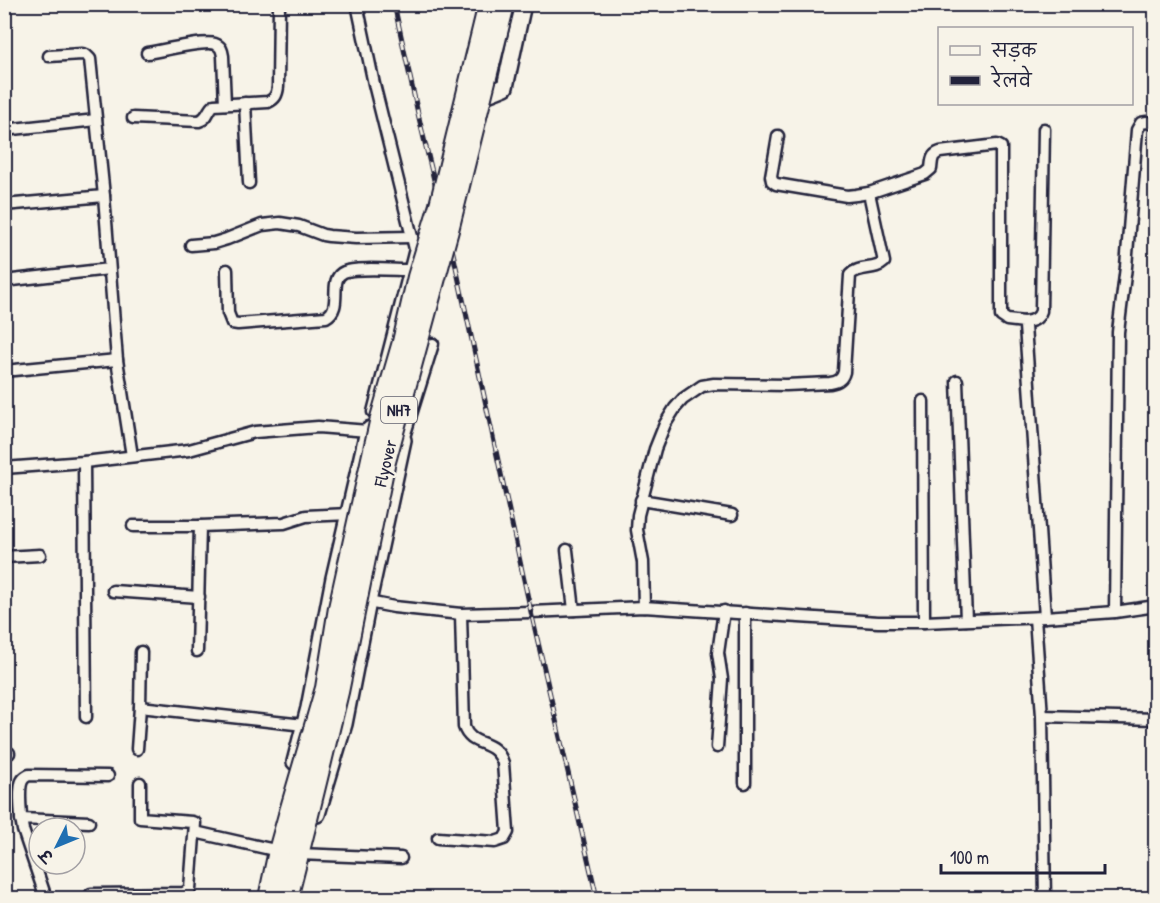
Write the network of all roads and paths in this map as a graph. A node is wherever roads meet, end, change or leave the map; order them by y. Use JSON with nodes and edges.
{"nodes":[{"id":1,"x":279,"y":4,"type":"edge"},
{"id":2,"x":357,"y":4,"type":"edge"},
{"id":3,"x":481,"y":4,"type":"edge"},
{"id":4,"x":489,"y":4,"type":"edge"},
{"id":5,"x":504,"y":4,"type":"edge"},
{"id":6,"x":523,"y":4,"type":"edge"},
{"id":7,"x":147,"y":53,"type":"dead end"},
{"id":8,"x":49,"y":56,"type":"dead end"},
{"id":9,"x":245,"y":103,"type":"junction"},
{"id":10,"x":225,"y":104,"type":"junction"},
{"id":11,"x":133,"y":118,"type":"dead end"},
{"id":12,"x":96,"y":120,"type":"junction"},
{"id":13,"x":1155,"y":125,"type":"edge"},
{"id":14,"x":1044,"y":129,"type":"dead end"},
{"id":15,"x":4,"y":130,"type":"edge"},
{"id":16,"x":778,"y":136,"type":"dead end"},
{"id":17,"x":249,"y":183,"type":"dead end"},
{"id":18,"x":869,"y":193,"type":"junction"},
{"id":19,"x":104,"y":196,"type":"junction"},
{"id":20,"x":4,"y":205,"type":"edge"},
{"id":21,"x":412,"y":237,"type":"junction"},
{"id":22,"x":191,"y":245,"type":"dead end"},
{"id":23,"x":109,"y":269,"type":"junction"},
{"id":24,"x":227,"y":270,"type":"dead end"},
{"id":25,"x":410,"y":270,"type":"junction"},
{"id":26,"x":4,"y":281,"type":"edge"},
{"id":27,"x":1024,"y":322,"type":"junction"},
{"id":28,"x":433,"y":344,"type":"dead end"},
{"id":29,"x":117,"y":360,"type":"junction"},
{"id":30,"x":4,"y":371,"type":"edge"},
{"id":31,"x":957,"y":381,"type":"dead end"},
{"id":32,"x":923,"y":401,"type":"dead end"},
{"id":33,"x":368,"y":431,"type":"junction"},
{"id":34,"x":403,"y":440,"type":"junction"},
{"id":35,"x":132,"y":456,"type":"junction"},
{"id":36,"x":84,"y":462,"type":"junction"},
{"id":37,"x":4,"y":468,"type":"edge"},
{"id":38,"x":641,"y":500,"type":"junction"},
{"id":39,"x":349,"y":514,"type":"junction"},
{"id":40,"x":732,"y":515,"type":"dead end"},
{"id":41,"x":133,"y":526,"type":"dead end"},
{"id":42,"x":200,"y":526,"type":"junction"},
{"id":43,"x":567,"y":550,"type":"dead end"},
{"id":44,"x":40,"y":555,"type":"dead end"},
{"id":45,"x":4,"y":557,"type":"edge"},
{"id":46,"x":113,"y":591,"type":"dead end"},
{"id":47,"x":199,"y":597,"type":"junction"},
{"id":48,"x":368,"y":602,"type":"junction"},
{"id":49,"x":1155,"y":606,"type":"edge"},
{"id":50,"x":644,"y":607,"type":"junction"},
{"id":51,"x":574,"y":610,"type":"junction"},
{"id":52,"x":724,"y":611,"type":"junction"},
{"id":53,"x":1115,"y":612,"type":"junction"},
{"id":54,"x":745,"y":613,"type":"junction"},
{"id":55,"x":461,"y":614,"type":"junction"},
{"id":56,"x":1040,"y":618,"type":"junction"},
{"id":57,"x":966,"y":620,"type":"junction"},
{"id":58,"x":924,"y":622,"type":"junction"},
{"id":59,"x":197,"y":651,"type":"dead end"},
{"id":60,"x":141,"y":652,"type":"dead end"},
{"id":61,"x":140,"y":708,"type":"junction"},
{"id":62,"x":1042,"y":716,"type":"junction"},
{"id":63,"x":86,"y":717,"type":"dead end"},
{"id":64,"x":1155,"y":719,"type":"edge"},
{"id":65,"x":304,"y":725,"type":"junction"},
{"id":66,"x":717,"y":747,"type":"dead end"},
{"id":67,"x":137,"y":749,"type":"dead end"},
{"id":68,"x":108,"y":776,"type":"dead end"},
{"id":69,"x":140,"y":783,"type":"dead end"},
{"id":70,"x":746,"y":783,"type":"dead end"},
{"id":71,"x":298,"y":817,"type":"junction"},
{"id":72,"x":21,"y":819,"type":"junction"},
{"id":73,"x":89,"y":822,"type":"dead end"},
{"id":74,"x":195,"y":832,"type":"junction"},
{"id":75,"x":438,"y":838,"type":"dead end"},
{"id":76,"x":288,"y":853,"type":"junction"},
{"id":77,"x":401,"y":858,"type":"dead end"},
{"id":78,"x":91,"y":894,"type":"dead end"},
{"id":79,"x":46,"y":898,"type":"edge"},
{"id":80,"x":268,"y":898,"type":"edge"},
{"id":81,"x":287,"y":898,"type":"edge"},
{"id":82,"x":1045,"y":898,"type":"edge"}],
"edges":[{"from":1,"to":9,"type":"street"},
{"from":2,"to":21,"type":"street"},
{"from":3,"to":6,"type":"street"},
{"from":4,"to":71,"type":"highway","name":"Flyover","number":"NH7","bridge":true},
{"from":5,"to":71,"type":"highway","name":"Flyover","number":"NH7","bridge":true},
{"from":7,"to":10,"type":"street"},
{"from":8,"to":12,"type":"street"},
{"from":9,"to":10,"type":"street"},
{"from":9,"to":17,"type":"street"},
{"from":10,"to":11,"type":"street"},
{"from":12,"to":15,"type":"street"},
{"from":12,"to":19,"type":"street"},
{"from":13,"to":53,"type":"street"},
{"from":14,"to":27,"type":"street"},
{"from":16,"to":18,"type":"street"},
{"from":18,"to":27,"type":"street"},
{"from":18,"to":38,"type":"street"},
{"from":19,"to":20,"type":"street"},
{"from":19,"to":23,"type":"street"},
{"from":21,"to":22,"type":"street"},
{"from":21,"to":25,"type":"street"},
{"from":23,"to":26,"type":"street"},
{"from":23,"to":29,"type":"street"},
{"from":24,"to":25,"type":"street"},
{"from":25,"to":33,"type":"street"},
{"from":27,"to":56,"type":"street"},
{"from":28,"to":34,"type":"street"},
{"from":29,"to":30,"type":"street"},
{"from":29,"to":35,"type":"street"},
{"from":31,"to":57,"type":"street"},
{"from":32,"to":58,"type":"street"},
{"from":33,"to":34,"type":"street"},
{"from":33,"to":35,"type":"street"},
{"from":33,"to":39,"type":"street"},
{"from":34,"to":48,"type":"street"},
{"from":35,"to":36,"type":"street"},
{"from":36,"to":37,"type":"street"},
{"from":36,"to":63,"type":"street"},
{"from":38,"to":40,"type":"street"},
{"from":38,"to":50,"type":"street"},
{"from":39,"to":42,"type":"street"},
{"from":39,"to":65,"type":"street"},
{"from":41,"to":42,"type":"street"},
{"from":42,"to":47,"type":"street"},
{"from":43,"to":51,"type":"street"},
{"from":44,"to":45,"type":"street"},
{"from":46,"to":47,"type":"street"},
{"from":47,"to":59,"type":"street"},
{"from":48,"to":55,"type":"street"},
{"from":48,"to":76,"type":"street"},
{"from":49,"to":53,"type":"street"},
{"from":50,"to":51,"type":"street"},
{"from":50,"to":52,"type":"street"},
{"from":51,"to":55,"type":"street"},
{"from":52,"to":54,"type":"street"},
{"from":52,"to":66,"type":"street"},
{"from":53,"to":56,"type":"street"},
{"from":54,"to":58,"type":"street"},
{"from":54,"to":70,"type":"street"},
{"from":55,"to":75,"type":"street"},
{"from":56,"to":57,"type":"street"},
{"from":56,"to":62,"type":"street"},
{"from":57,"to":58,"type":"street"},
{"from":60,"to":61,"type":"street"},
{"from":61,"to":65,"type":"street"},
{"from":61,"to":67,"type":"street"},
{"from":62,"to":64,"type":"street"},
{"from":62,"to":82,"type":"street"},
{"from":65,"to":76,"type":"street"},
{"from":68,"to":72,"type":"street"},
{"from":69,"to":74,"type":"street"},
{"from":71,"to":76,"type":"highway","name":"Flyover","number":"NH7"},
{"from":72,"to":73,"type":"street"},
{"from":72,"to":79,"type":"street"},
{"from":74,"to":76,"type":"street"},
{"from":74,"to":78,"type":"street"},
{"from":76,"to":77,"type":"street"},
{"from":76,"to":80,"type":"highway","number":"NH7"},
{"from":76,"to":81,"type":"highway","number":"NH7"}]}
